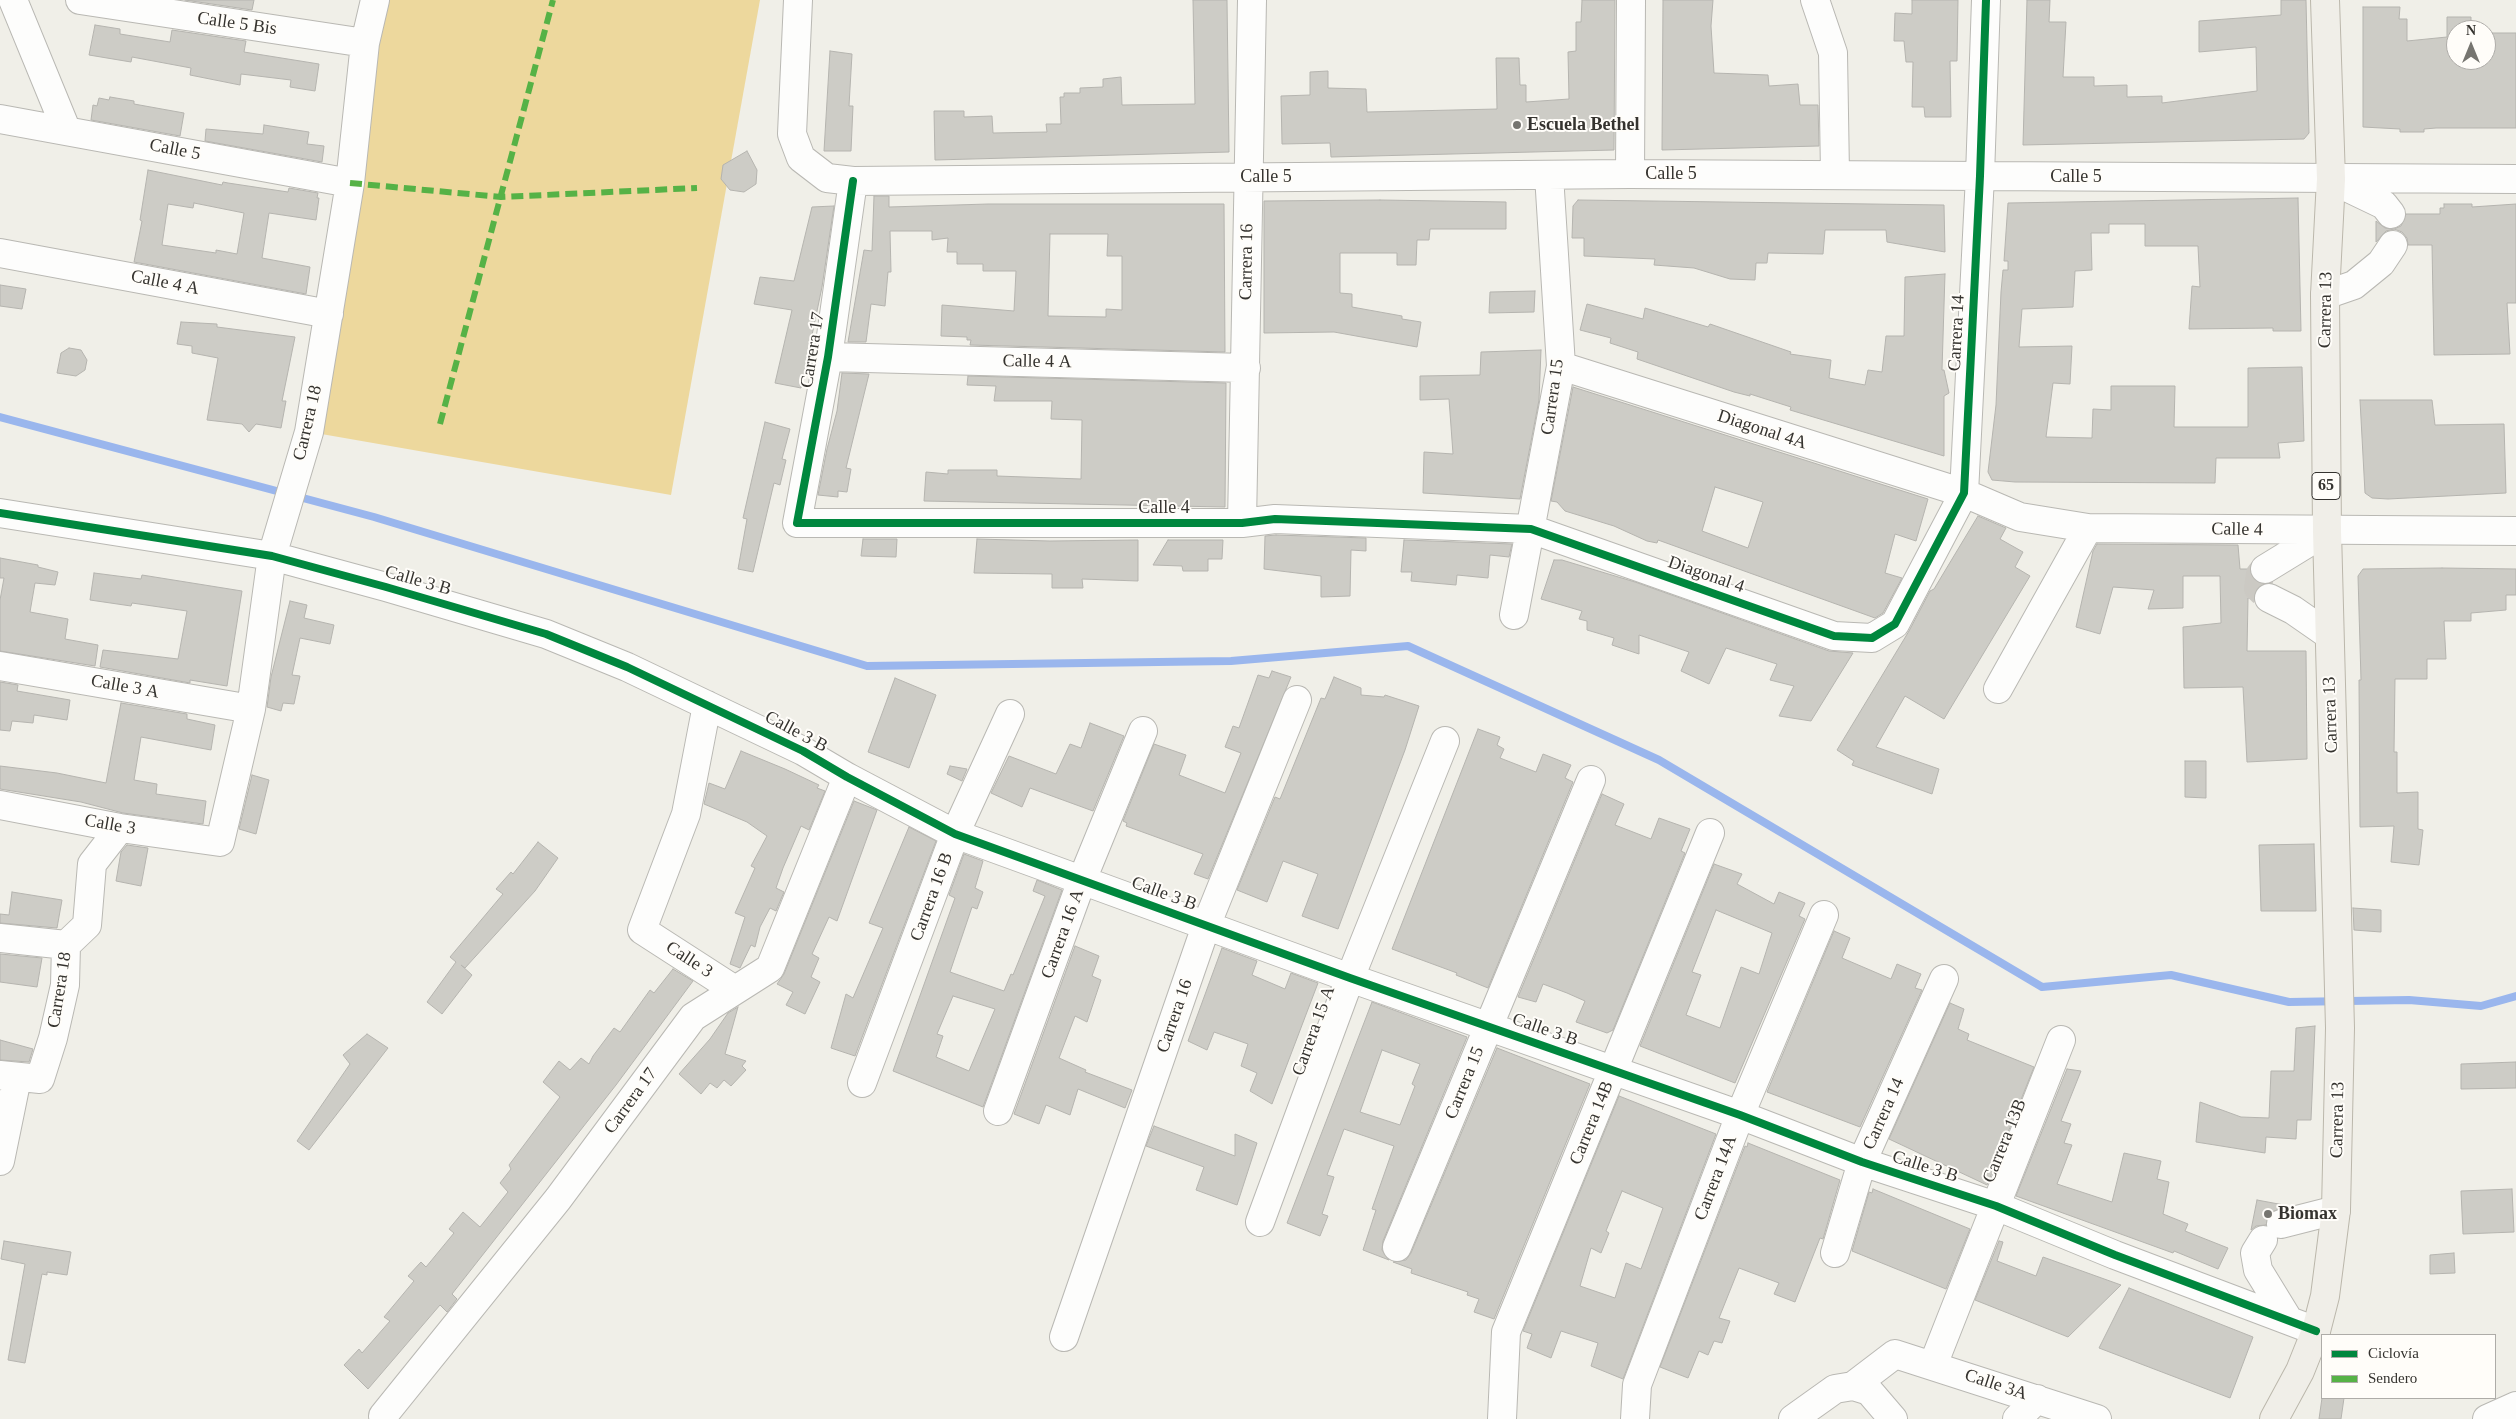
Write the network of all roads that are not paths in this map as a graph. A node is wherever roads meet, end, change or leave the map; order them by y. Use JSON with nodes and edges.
{"nodes":[{"id":1,"x":13,"y":0,"type":"edge"},
{"id":2,"x":80,"y":0,"type":"edge"},
{"id":3,"x":375,"y":0,"type":"edge"},
{"id":4,"x":798,"y":0,"type":"edge"},
{"id":5,"x":1252,"y":0,"type":"edge"},
{"id":6,"x":1631,"y":0,"type":"edge"},
{"id":7,"x":1815,"y":0,"type":"edge"},
{"id":8,"x":1986,"y":0,"type":"edge"},
{"id":9,"x":2325,"y":0,"type":"edge"},
{"id":10,"x":365,"y":43,"type":"junction"},
{"id":11,"x":0,"y":118,"type":"edge"},
{"id":12,"x":66,"y":129,"type":"junction"},
{"id":13,"x":1630,"y":174,"type":"junction"},
{"id":14,"x":1836,"y":174,"type":"junction"},
{"id":15,"x":1549,"y":175,"type":"junction"},
{"id":16,"x":1980,"y":176,"type":"junction"},
{"id":17,"x":1248,"y":177,"type":"junction"},
{"id":18,"x":2331,"y":179,"type":"junction"},
{"id":19,"x":2516,"y":179,"type":"edge"},
{"id":20,"x":840,"y":180,"type":"junction"},
{"id":21,"x":350,"y":183,"type":"junction"},
{"id":22,"x":2390,"y":214,"type":"dead end"},
{"id":23,"x":2393,"y":245,"type":"dead end"},
{"id":24,"x":0,"y":253,"type":"edge"},
{"id":25,"x":2325,"y":295,"type":"junction"},
{"id":26,"x":329,"y":314,"type":"junction"},
{"id":27,"x":828,"y":357,"type":"junction"},
{"id":28,"x":1561,"y":366,"type":"junction"},
{"id":29,"x":1246,"y":368,"type":"junction"},
{"id":30,"x":1964,"y":494,"type":"junction"},
{"id":31,"x":0,"y":513,"type":"edge"},
{"id":32,"x":797,"y":523,"type":"joint"},
{"id":33,"x":1242,"y":523,"type":"junction"},
{"id":34,"x":2088,"y":528,"type":"junction"},
{"id":35,"x":1531,"y":529,"type":"junction"},
{"id":36,"x":2327,"y":531,"type":"junction"},
{"id":37,"x":2516,"y":531,"type":"edge"},
{"id":38,"x":272,"y":556,"type":"junction"},
{"id":39,"x":2265,"y":570,"type":"dead end"},
{"id":40,"x":2269,"y":598,"type":"tunnel mouth"},
{"id":41,"x":1514,"y":615,"type":"dead end"},
{"id":42,"x":2329,"y":635,"type":"junction"},
{"id":43,"x":1872,"y":638,"type":"joint"},
{"id":44,"x":0,"y":666,"type":"edge"},
{"id":45,"x":1998,"y":689,"type":"dead end"},
{"id":46,"x":1296,"y":700,"type":"dead end"},
{"id":47,"x":707,"y":704,"type":"junction"},
{"id":48,"x":251,"y":709,"type":"junction"},
{"id":49,"x":1010,"y":714,"type":"dead end"},
{"id":50,"x":1143,"y":731,"type":"dead end"},
{"id":51,"x":1445,"y":741,"type":"dead end"},
{"id":52,"x":847,"y":777,"type":"junction"},
{"id":53,"x":1591,"y":780,"type":"dead end"},
{"id":54,"x":0,"y":805,"type":"edge"},
{"id":55,"x":120,"y":828,"type":"junction"},
{"id":56,"x":1710,"y":833,"type":"dead end"},
{"id":57,"x":955,"y":834,"type":"junction"},
{"id":58,"x":220,"y":842,"type":"joint"},
{"id":59,"x":1082,"y":880,"type":"junction"},
{"id":60,"x":1824,"y":915,"type":"dead end"},
{"id":61,"x":1206,"y":926,"type":"junction"},
{"id":62,"x":0,"y":938,"type":"edge"},
{"id":63,"x":66,"y":945,"type":"junction"},
{"id":64,"x":1350,"y":978,"type":"junction"},
{"id":65,"x":1944,"y":979,"type":"dead end"},
{"id":66,"x":735,"y":990,"type":"junction"},
{"id":67,"x":1488,"y":1026,"type":"junction"},
{"id":68,"x":2061,"y":1040,"type":"dead end"},
{"id":69,"x":1614,"y":1070,"type":"junction"},
{"id":70,"x":19,"y":1078,"type":"edge"},
{"id":71,"x":862,"y":1083,"type":"dead end"},
{"id":72,"x":998,"y":1112,"type":"dead end"},
{"id":73,"x":1740,"y":1115,"type":"junction"},
{"id":74,"x":0,"y":1161,"type":"edge"},
{"id":75,"x":1862,"y":1162,"type":"junction"},
{"id":76,"x":1996,"y":1206,"type":"junction"},
{"id":77,"x":2336,"y":1210,"type":"junction"},
{"id":78,"x":1260,"y":1222,"type":"dead end"},
{"id":79,"x":1397,"y":1247,"type":"dead end"},
{"id":80,"x":1835,"y":1253,"type":"dead end"},
{"id":81,"x":2288,"y":1319,"type":"junction"},
{"id":82,"x":2316,"y":1331,"type":"junction"},
{"id":83,"x":1064,"y":1336,"type":"dead end"},
{"id":84,"x":1933,"y":1365,"type":"junction"},
{"id":85,"x":1853,"y":1386,"type":"junction"},
{"id":86,"x":2037,"y":1398,"type":"junction"},
{"id":87,"x":2516,"y":1406,"type":"edge"},
{"id":88,"x":383,"y":1416,"type":"dead end"},
{"id":89,"x":1502,"y":1419,"type":"edge"},
{"id":90,"x":1636,"y":1419,"type":"edge"},
{"id":91,"x":1793,"y":1419,"type":"edge"},
{"id":92,"x":1893,"y":1419,"type":"edge"},
{"id":93,"x":2017,"y":1419,"type":"edge"},
{"id":94,"x":2098,"y":1419,"type":"edge"},
{"id":95,"x":2274,"y":1419,"type":"edge"},
{"id":96,"x":2487,"y":1419,"type":"edge"}],
"edges":[{"from":1,"to":12,"type":"street"},
{"from":2,"to":10,"type":"street","name":"Calle 5 Bis"},
{"from":3,"to":10,"type":"street","name":"Carrera 18"},
{"from":4,"to":20,"type":"street"},
{"from":5,"to":17,"type":"street","name":"Carrera 16"},
{"from":6,"to":13,"type":"street"},
{"from":7,"to":14,"type":"street"},
{"from":8,"to":16,"type":"street","name":"Carrera 14"},
{"from":9,"to":18,"type":"main road","name":"Carrera 13","number":"65"},
{"from":10,"to":21,"type":"street","name":"Carrera 18"},
{"from":11,"to":12,"type":"street","name":"Calle 5"},
{"from":12,"to":21,"type":"street","name":"Calle 5"},
{"from":13,"to":14,"type":"street","name":"Calle 5"},
{"from":13,"to":15,"type":"street","name":"Calle 5"},
{"from":14,"to":16,"type":"street","name":"Calle 5"},
{"from":15,"to":17,"type":"street","name":"Calle 5"},
{"from":15,"to":28,"type":"street","name":"Carrera 15"},
{"from":16,"to":18,"type":"street","name":"Calle 5"},
{"from":16,"to":30,"type":"street","name":"Carrera 14"},
{"from":17,"to":20,"type":"street","name":"Calle 5"},
{"from":17,"to":29,"type":"street","name":"Carrera 16"},
{"from":18,"to":19,"type":"street","name":"Calle 5"},
{"from":18,"to":22,"type":"street"},
{"from":18,"to":25,"type":"main road","name":"Carrera 13","number":"65"},
{"from":20,"to":27,"type":"street","name":"Carrera 17"},
{"from":21,"to":26,"type":"street","name":"Carrera 18"},
{"from":23,"to":25,"type":"street"},
{"from":24,"to":26,"type":"street","name":"Calle 4 A"},
{"from":25,"to":36,"type":"main road","name":"Carrera 13","number":"65"},
{"from":26,"to":38,"type":"street","name":"Carrera 18"},
{"from":27,"to":29,"type":"street","name":"Calle 4 A"},
{"from":27,"to":32,"type":"street","name":"Carrera 17"},
{"from":28,"to":30,"type":"street","name":"Diagonal 4A"},
{"from":28,"to":35,"type":"street","name":"Carrera 15"},
{"from":29,"to":33,"type":"street","name":"Carrera 16"},
{"from":30,"to":34,"type":"street","name":"Calle 4"},
{"from":30,"to":43,"type":"street","name":"Carrera 14"},
{"from":31,"to":38,"type":"street","name":"Calle 3 B"},
{"from":32,"to":33,"type":"street","name":"Calle 4"},
{"from":33,"to":35,"type":"street","name":"Calle 4"},
{"from":34,"to":36,"type":"street","name":"Calle 4"},
{"from":34,"to":45,"type":"street"},
{"from":35,"to":41,"type":"street","name":"Carrera 15"},
{"from":35,"to":43,"type":"street","name":"Diagonal 4"},
{"from":36,"to":37,"type":"street","name":"Calle 4"},
{"from":36,"to":39,"type":"street"},
{"from":36,"to":42,"type":"main road","name":"Carrera 13","number":"65"},
{"from":38,"to":47,"type":"street","name":"Calle 3 B"},
{"from":38,"to":48,"type":"street","name":"Carrera 18"},
{"from":40,"to":42,"type":"street"},
{"from":42,"to":77,"type":"main road","name":"Carrera 13","number":"65"},
{"from":44,"to":48,"type":"street","name":"Calle 3 A"},
{"from":46,"to":61,"type":"street","name":"Carrera 16"},
{"from":47,"to":52,"type":"street","name":"Calle 3 B"},
{"from":47,"to":66,"type":"street","name":"Calle 3"},
{"from":48,"to":58,"type":"street","name":"Carrera 18"},
{"from":49,"to":57,"type":"street","name":"Carrera 16 B"},
{"from":50,"to":59,"type":"street","name":"Carrera 16 A"},
{"from":51,"to":64,"type":"street","name":"Carrera 15 A"},
{"from":52,"to":57,"type":"street","name":"Calle 3 B"},
{"from":52,"to":66,"type":"street","name":"Carrera 17"},
{"from":53,"to":67,"type":"street","name":"Carrera 15"},
{"from":54,"to":55,"type":"street","name":"Calle 3"},
{"from":55,"to":58,"type":"street","name":"Calle 3"},
{"from":55,"to":63,"type":"street","name":"Carrera 18"},
{"from":56,"to":69,"type":"street","name":"Carrera 14B"},
{"from":57,"to":59,"type":"street","name":"Calle 3 B"},
{"from":57,"to":71,"type":"street","name":"Carrera 16 B"},
{"from":59,"to":61,"type":"street","name":"Calle 3 B"},
{"from":59,"to":72,"type":"street","name":"Carrera 16 A"},
{"from":60,"to":73,"type":"street","name":"Carrera 14A"},
{"from":61,"to":64,"type":"street","name":"Calle 3 B"},
{"from":61,"to":83,"type":"street","name":"Carrera 16"},
{"from":62,"to":63,"type":"street"},
{"from":63,"to":70,"type":"street","name":"Carrera 18"},
{"from":64,"to":67,"type":"street","name":"Calle 3 B"},
{"from":64,"to":78,"type":"street","name":"Carrera 15 A"},
{"from":65,"to":75,"type":"street","name":"Carrera 14"},
{"from":66,"to":88,"type":"street","name":"Carrera 17"},
{"from":67,"to":69,"type":"street","name":"Calle 3 B"},
{"from":67,"to":79,"type":"street","name":"Carrera 15"},
{"from":68,"to":76,"type":"street","name":"Carrera 13B"},
{"from":69,"to":73,"type":"street","name":"Calle 3 B"},
{"from":69,"to":89,"type":"street","name":"Carrera 14B"},
{"from":70,"to":74,"type":"street","name":"Carrera 18"},
{"from":73,"to":75,"type":"street","name":"Calle 3 B"},
{"from":73,"to":90,"type":"street","name":"Carrera 14A"},
{"from":75,"to":76,"type":"street","name":"Calle 3 B"},
{"from":75,"to":80,"type":"street","name":"Carrera 14"},
{"from":76,"to":81,"type":"street","name":"Calle 3 B"},
{"from":76,"to":84,"type":"street","name":"Carrera 13B"},
{"from":77,"to":81,"type":"street"},
{"from":77,"to":82,"type":"main road","name":"Carrera 13","number":"65"},
{"from":81,"to":82,"type":"street","name":"Calle 3 B"},
{"from":82,"to":95,"type":"main road","name":"Carrera 13","number":"65"},
{"from":84,"to":85,"type":"street","name":"Calle 3A"},
{"from":84,"to":86,"type":"street","name":"Calle 3A"},
{"from":85,"to":91,"type":"street"},
{"from":85,"to":92,"type":"street"},
{"from":86,"to":93,"type":"street"},
{"from":86,"to":94,"type":"street","name":"Calle 3A"},
{"from":87,"to":96,"type":"street"}]}
